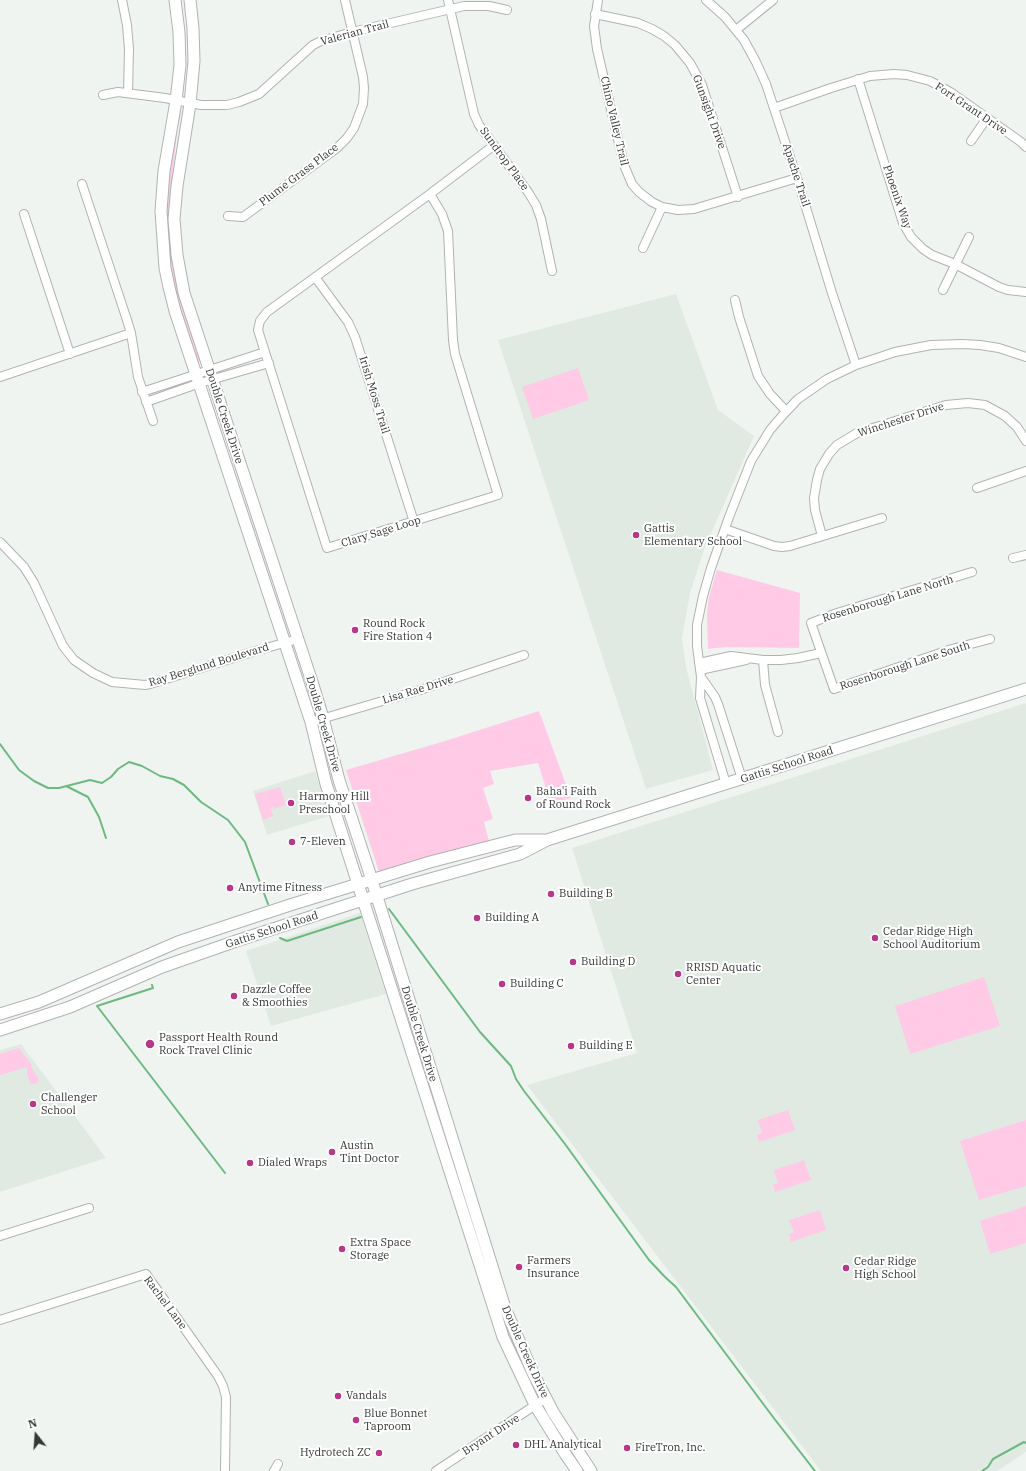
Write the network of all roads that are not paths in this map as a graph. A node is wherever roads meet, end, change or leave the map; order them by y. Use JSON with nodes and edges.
{"nodes":[{"id":1,"x":122,"y":0,"type":"edge"},
{"id":2,"x":175,"y":0,"type":"edge"},
{"id":3,"x":190,"y":0,"type":"edge"},
{"id":4,"x":345,"y":0,"type":"edge"},
{"id":5,"x":448,"y":0,"type":"edge"},
{"id":6,"x":598,"y":0,"type":"edge"},
{"id":7,"x":706,"y":0,"type":"edge"},
{"id":8,"x":772,"y":0,"type":"edge"},
{"id":9,"x":450,"y":10,"type":"junction"},
{"id":10,"x":507,"y":10,"type":"dead end"},
{"id":11,"x":595,"y":14,"type":"junction"},
{"id":12,"x":736,"y":30,"type":"junction"},
{"id":13,"x":352,"y":32,"type":"junction"},
{"id":14,"x":858,"y":79,"type":"junction"},
{"id":15,"x":128,"y":94,"type":"junction"},
{"id":16,"x":103,"y":95,"type":"dead end"},
{"id":17,"x":176,"y":101,"type":"junction"},
{"id":18,"x":190,"y":104,"type":"junction"},
{"id":19,"x":774,"y":108,"type":"junction"},
{"id":20,"x":987,"y":118,"type":"junction"},
{"id":21,"x":971,"y":141,"type":"dead end"},
{"id":22,"x":493,"y":146,"type":"junction"},
{"id":23,"x":1026,"y":147,"type":"edge"},
{"id":24,"x":797,"y":178,"type":"junction"},
{"id":25,"x":82,"y":184,"type":"dead end"},
{"id":26,"x":430,"y":194,"type":"junction"},
{"id":27,"x":738,"y":197,"type":"junction"},
{"id":28,"x":662,"y":207,"type":"junction"},
{"id":29,"x":24,"y":214,"type":"dead end"},
{"id":30,"x":228,"y":216,"type":"dead end"},
{"id":31,"x":969,"y":237,"type":"dead end"},
{"id":32,"x":643,"y":248,"type":"dead end"},
{"id":33,"x":955,"y":264,"type":"junction"},
{"id":34,"x":552,"y":271,"type":"dead end"},
{"id":35,"x":315,"y":277,"type":"junction"},
{"id":36,"x":943,"y":290,"type":"dead end"},
{"id":37,"x":1026,"y":292,"type":"edge"},
{"id":38,"x":735,"y":300,"type":"dead end"},
{"id":39,"x":131,"y":333,"type":"junction"},
{"id":40,"x":265,"y":352,"type":"junction"},
{"id":41,"x":70,"y":354,"type":"junction"},
{"id":42,"x":1026,"y":358,"type":"edge"},
{"id":43,"x":269,"y":363,"type":"junction"},
{"id":44,"x":856,"y":365,"type":"junction"},
{"id":45,"x":210,"y":375,"type":"junction"},
{"id":46,"x":0,"y":377,"type":"edge"},
{"id":47,"x":198,"y":378,"type":"junction"},
{"id":48,"x":164,"y":385,"type":"junction"},
{"id":49,"x":142,"y":392,"type":"junction"},
{"id":50,"x":167,"y":394,"type":"junction"},
{"id":51,"x":146,"y":402,"type":"junction"},
{"id":52,"x":786,"y":411,"type":"junction"},
{"id":53,"x":153,"y":421,"type":"dead end"},
{"id":54,"x":1026,"y":441,"type":"edge"},
{"id":55,"x":1026,"y":471,"type":"edge"},
{"id":56,"x":977,"y":488,"type":"dead end"},
{"id":57,"x":882,"y":518,"type":"dead end"},
{"id":58,"x":414,"y":522,"type":"junction"},
{"id":59,"x":725,"y":529,"type":"junction"},
{"id":60,"x":822,"y":536,"type":"junction"},
{"id":61,"x":0,"y":542,"type":"edge"},
{"id":62,"x":1026,"y":555,"type":"edge"},
{"id":63,"x":1013,"y":558,"type":"dead end"},
{"id":64,"x":972,"y":572,"type":"dead end"},
{"id":65,"x":298,"y":639,"type":"junction"},
{"id":66,"x":990,"y":639,"type":"dead end"},
{"id":67,"x":285,"y":643,"type":"junction"},
{"id":68,"x":821,"y":653,"type":"junction"},
{"id":69,"x":524,"y":655,"type":"dead end"},
{"id":70,"x":763,"y":660,"type":"junction"},
{"id":71,"x":700,"y":670,"type":"junction"},
{"id":72,"x":1026,"y":689,"type":"edge"},
{"id":73,"x":323,"y":718,"type":"junction"},
{"id":74,"x":311,"y":722,"type":"junction"},
{"id":75,"x":778,"y":732,"type":"dead end"},
{"id":76,"x":742,"y":779,"type":"junction"},
{"id":77,"x":726,"y":784,"type":"junction"},
{"id":78,"x":547,"y":840,"type":"junction"},
{"id":79,"x":371,"y":880,"type":"junction"},
{"id":80,"x":359,"y":885,"type":"junction"},
{"id":81,"x":376,"y":896,"type":"junction"},
{"id":82,"x":363,"y":900,"type":"junction"},
{"id":83,"x":0,"y":1014,"type":"edge"},
{"id":84,"x":0,"y":1030,"type":"edge"},
{"id":85,"x":89,"y":1208,"type":"dead end"},
{"id":86,"x":0,"y":1236,"type":"edge"},
{"id":87,"x":0,"y":1320,"type":"edge"},
{"id":88,"x":546,"y":1398,"type":"junction"},
{"id":89,"x":535,"y":1405,"type":"junction"},
{"id":90,"x":225,"y":1471,"type":"edge"},
{"id":91,"x":436,"y":1471,"type":"edge"},
{"id":92,"x":577,"y":1471,"type":"edge"},
{"id":93,"x":591,"y":1471,"type":"edge"}],
"edges":[{"from":1,"to":15,"type":"street"},
{"from":2,"to":17,"type":"street","name":"Double Creek Drive"},
{"from":3,"to":18,"type":"street","name":"Double Creek Drive"},
{"from":4,"to":13,"type":"street","name":"Plume Grass Place"},
{"from":5,"to":9,"type":"street","name":"Sundrop Place"},
{"from":6,"to":11,"type":"street","name":"Chino Valley Trail"},
{"from":7,"to":12,"type":"street","name":"Apache Trail"},
{"from":8,"to":12,"type":"street"},
{"from":9,"to":10,"type":"street","name":"Valerian Trail"},
{"from":9,"to":13,"type":"street","name":"Valerian Trail"},
{"from":9,"to":22,"type":"street","name":"Sundrop Place"},
{"from":11,"to":27,"type":"street","name":"Gunsight Drive"},
{"from":11,"to":28,"type":"street","name":"Chino Valley Trail"},
{"from":12,"to":19,"type":"street","name":"Apache Trail"},
{"from":13,"to":18,"type":"street","name":"Valerian Trail"},
{"from":13,"to":30,"type":"street","name":"Plume Grass Place"},
{"from":14,"to":19,"type":"street","name":"Fort Grant Drive"},
{"from":14,"to":20,"type":"street","name":"Fort Grant Drive"},
{"from":14,"to":33,"type":"street","name":"Phoenix Way"},
{"from":15,"to":16,"type":"street","name":"Valerian Trail"},
{"from":15,"to":17,"type":"street","name":"Valerian Trail"},
{"from":17,"to":18,"type":"street","name":"Valerian Trail"},
{"from":17,"to":47,"type":"street","name":"Double Creek Drive"},
{"from":18,"to":45,"type":"street","name":"Double Creek Drive"},
{"from":19,"to":24,"type":"street","name":"Apache Trail"},
{"from":20,"to":21,"type":"street"},
{"from":20,"to":23,"type":"street","name":"Fort Grant Drive"},
{"from":22,"to":26,"type":"street","name":"Clary Sage Loop"},
{"from":22,"to":34,"type":"street","name":"Sundrop Place"},
{"from":24,"to":27,"type":"street","name":"Chino Valley Trail"},
{"from":24,"to":44,"type":"street","name":"Apache Trail"},
{"from":25,"to":39,"type":"street"},
{"from":26,"to":35,"type":"street","name":"Clary Sage Loop"},
{"from":26,"to":58,"type":"street","name":"Clary Sage Loop"},
{"from":27,"to":28,"type":"street","name":"Chino Valley Trail"},
{"from":28,"to":32,"type":"street"},
{"from":29,"to":41,"type":"street"},
{"from":31,"to":33,"type":"street"},
{"from":33,"to":36,"type":"street"},
{"from":33,"to":37,"type":"street","name":"Phoenix Way"},
{"from":35,"to":40,"type":"street","name":"Clary Sage Loop"},
{"from":35,"to":58,"type":"street","name":"Irish Moss Trail"},
{"from":38,"to":52,"type":"street"},
{"from":39,"to":41,"type":"street"},
{"from":39,"to":49,"type":"street"},
{"from":40,"to":43,"type":"street","name":"Clary Sage Loop"},
{"from":40,"to":45,"type":"street"},
{"from":41,"to":46,"type":"street"},
{"from":42,"to":44,"type":"street"},
{"from":43,"to":45,"type":"street"},
{"from":43,"to":58,"type":"street","name":"Clary Sage Loop"},
{"from":44,"to":52,"type":"street"},
{"from":45,"to":47,"type":"street"},
{"from":45,"to":65,"type":"street","name":"Double Creek Drive"},
{"from":47,"to":48,"type":"street"},
{"from":47,"to":50,"type":"street"},
{"from":47,"to":67,"type":"street","name":"Double Creek Drive"},
{"from":48,"to":49,"type":"street"},
{"from":48,"to":50,"type":"street"},
{"from":49,"to":51,"type":"street"},
{"from":50,"to":51,"type":"street"},
{"from":51,"to":53,"type":"street"},
{"from":52,"to":59,"type":"street"},
{"from":54,"to":60,"type":"street","name":"Winchester Drive"},
{"from":55,"to":56,"type":"street"},
{"from":57,"to":60,"type":"street"},
{"from":59,"to":60,"type":"street"},
{"from":59,"to":71,"type":"street"},
{"from":61,"to":67,"type":"street","name":"Ray Berglund Boulevard"},
{"from":62,"to":63,"type":"street"},
{"from":64,"to":68,"type":"street","name":"Rosenborough Lane North"},
{"from":65,"to":67,"type":"street","name":"Ray Berglund Boulevard"},
{"from":65,"to":73,"type":"street","name":"Double Creek Drive"},
{"from":66,"to":68,"type":"street","name":"Rosenborough Lane South"},
{"from":67,"to":74,"type":"street","name":"Double Creek Drive"},
{"from":68,"to":70,"type":"street"},
{"from":69,"to":73,"type":"street","name":"Lisa Rae Drive"},
{"from":70,"to":71,"type":"street"},
{"from":70,"to":75,"type":"street"},
{"from":71,"to":76,"type":"street"},
{"from":71,"to":77,"type":"street"},
{"from":72,"to":76,"type":"street","name":"Gattis School Road"},
{"from":73,"to":74,"type":"street","name":"Lisa Rae Drive"},
{"from":73,"to":79,"type":"street","name":"Double Creek Drive"},
{"from":74,"to":80,"type":"street","name":"Double Creek Drive"},
{"from":76,"to":77,"type":"street","name":"Gattis School Road"},
{"from":77,"to":78,"type":"street","name":"Gattis School Road"},
{"from":78,"to":79,"type":"street","name":"Gattis School Road"},
{"from":78,"to":81,"type":"street","name":"Gattis School Road"},
{"from":79,"to":80,"type":"street","name":"Gattis School Road"},
{"from":79,"to":81,"type":"street","name":"Double Creek Drive"},
{"from":80,"to":82,"type":"street","name":"Double Creek Drive"},
{"from":80,"to":83,"type":"street","name":"Gattis School Road"},
{"from":81,"to":82,"type":"street","name":"Gattis School Road"},
{"from":81,"to":88,"type":"street","name":"Double Creek Drive"},
{"from":82,"to":84,"type":"street","name":"Gattis School Road"},
{"from":82,"to":89,"type":"street","name":"Double Creek Drive"},
{"from":85,"to":86,"type":"street"},
{"from":87,"to":90,"type":"street","name":"Rachel Lane"},
{"from":88,"to":89,"type":"street","name":"Bryant Drive"},
{"from":88,"to":93,"type":"street","name":"Double Creek Drive"},
{"from":89,"to":91,"type":"street","name":"Bryant Drive"},
{"from":89,"to":92,"type":"street","name":"Double Creek Drive"}]}
